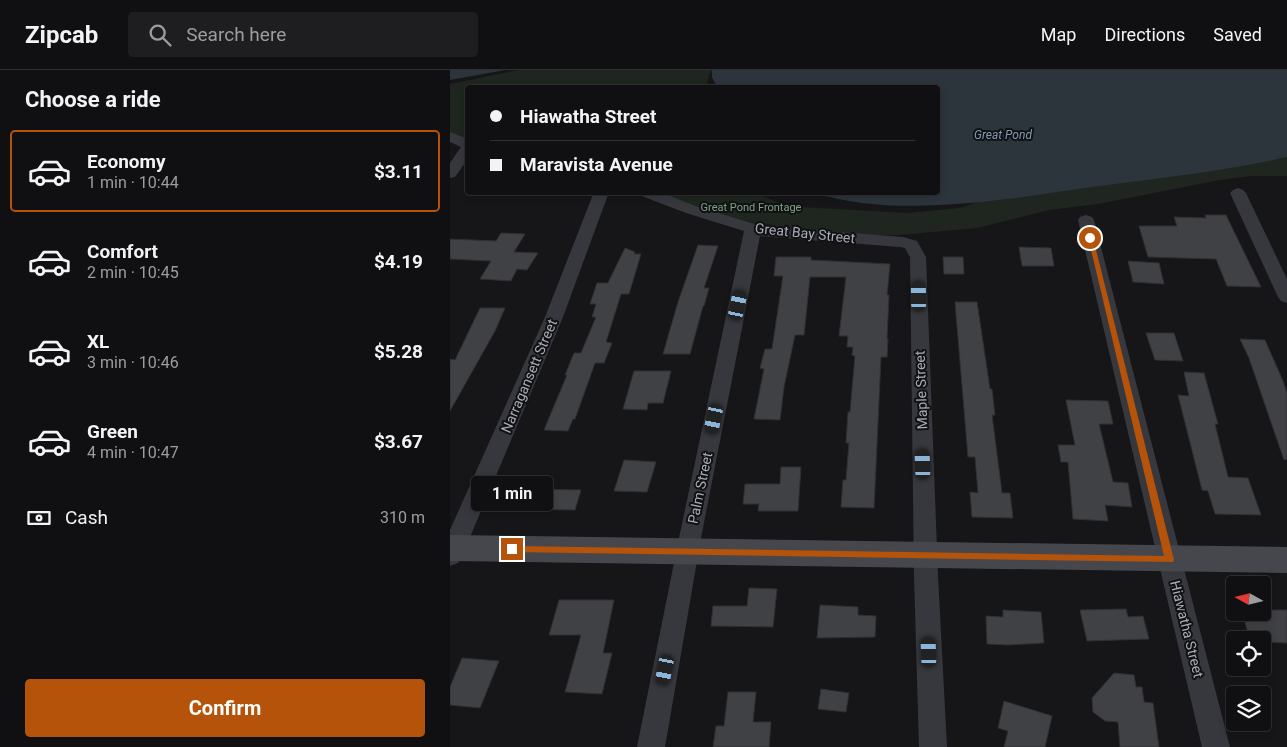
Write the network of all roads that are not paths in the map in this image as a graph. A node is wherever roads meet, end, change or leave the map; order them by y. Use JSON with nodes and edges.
{"nodes":[{"id":1,"x":450,"y":136,"type":"edge"},
{"id":2,"x":465,"y":144,"type":"edge"},
{"id":3,"x":465,"y":151,"type":"edge"},
{"id":4,"x":450,"y":174,"type":"edge"},
{"id":5,"x":1238,"y":193,"type":"dead end"},
{"id":6,"x":601,"y":195,"type":"edge"},
{"id":7,"x":653,"y":195,"type":"edge"},
{"id":8,"x":1086,"y":220,"type":"dead end"},
{"id":9,"x":753,"y":229,"type":"junction"},
{"id":10,"x":911,"y":245,"type":"joint"},
{"id":11,"x":1287,"y":297,"type":"edge"},
{"id":12,"x":451,"y":551,"type":"edge"},
{"id":13,"x":687,"y":552,"type":"junction"},
{"id":14,"x":926,"y":556,"type":"junction"},
{"id":15,"x":1170,"y":560,"type":"junction"},
{"id":16,"x":1287,"y":560,"type":"edge"},
{"id":17,"x":651,"y":747,"type":"edge"},
{"id":18,"x":933,"y":747,"type":"edge"},
{"id":19,"x":1216,"y":747,"type":"edge"}],
"edges":[{"from":1,"to":2,"type":"street"},
{"from":3,"to":4,"type":"street"},
{"from":5,"to":11,"type":"street"},
{"from":6,"to":12,"type":"street","name":"Narragansett Street"},
{"from":7,"to":9,"type":"street","name":"Great Bay Street"},
{"from":8,"to":15,"type":"street","name":"Hiawatha Street"},
{"from":9,"to":10,"type":"street","name":"Great Bay Street"},
{"from":9,"to":13,"type":"street","name":"Palm Street"},
{"from":10,"to":14,"type":"street","name":"Maple Street"},
{"from":12,"to":13,"type":"main road"},
{"from":13,"to":14,"type":"main road"},
{"from":13,"to":17,"type":"street","name":"Palm Street"},
{"from":14,"to":15,"type":"main road"},
{"from":14,"to":18,"type":"street","name":"Maple Street"},
{"from":15,"to":16,"type":"main road"},
{"from":15,"to":19,"type":"street","name":"Hiawatha Street"}]}
